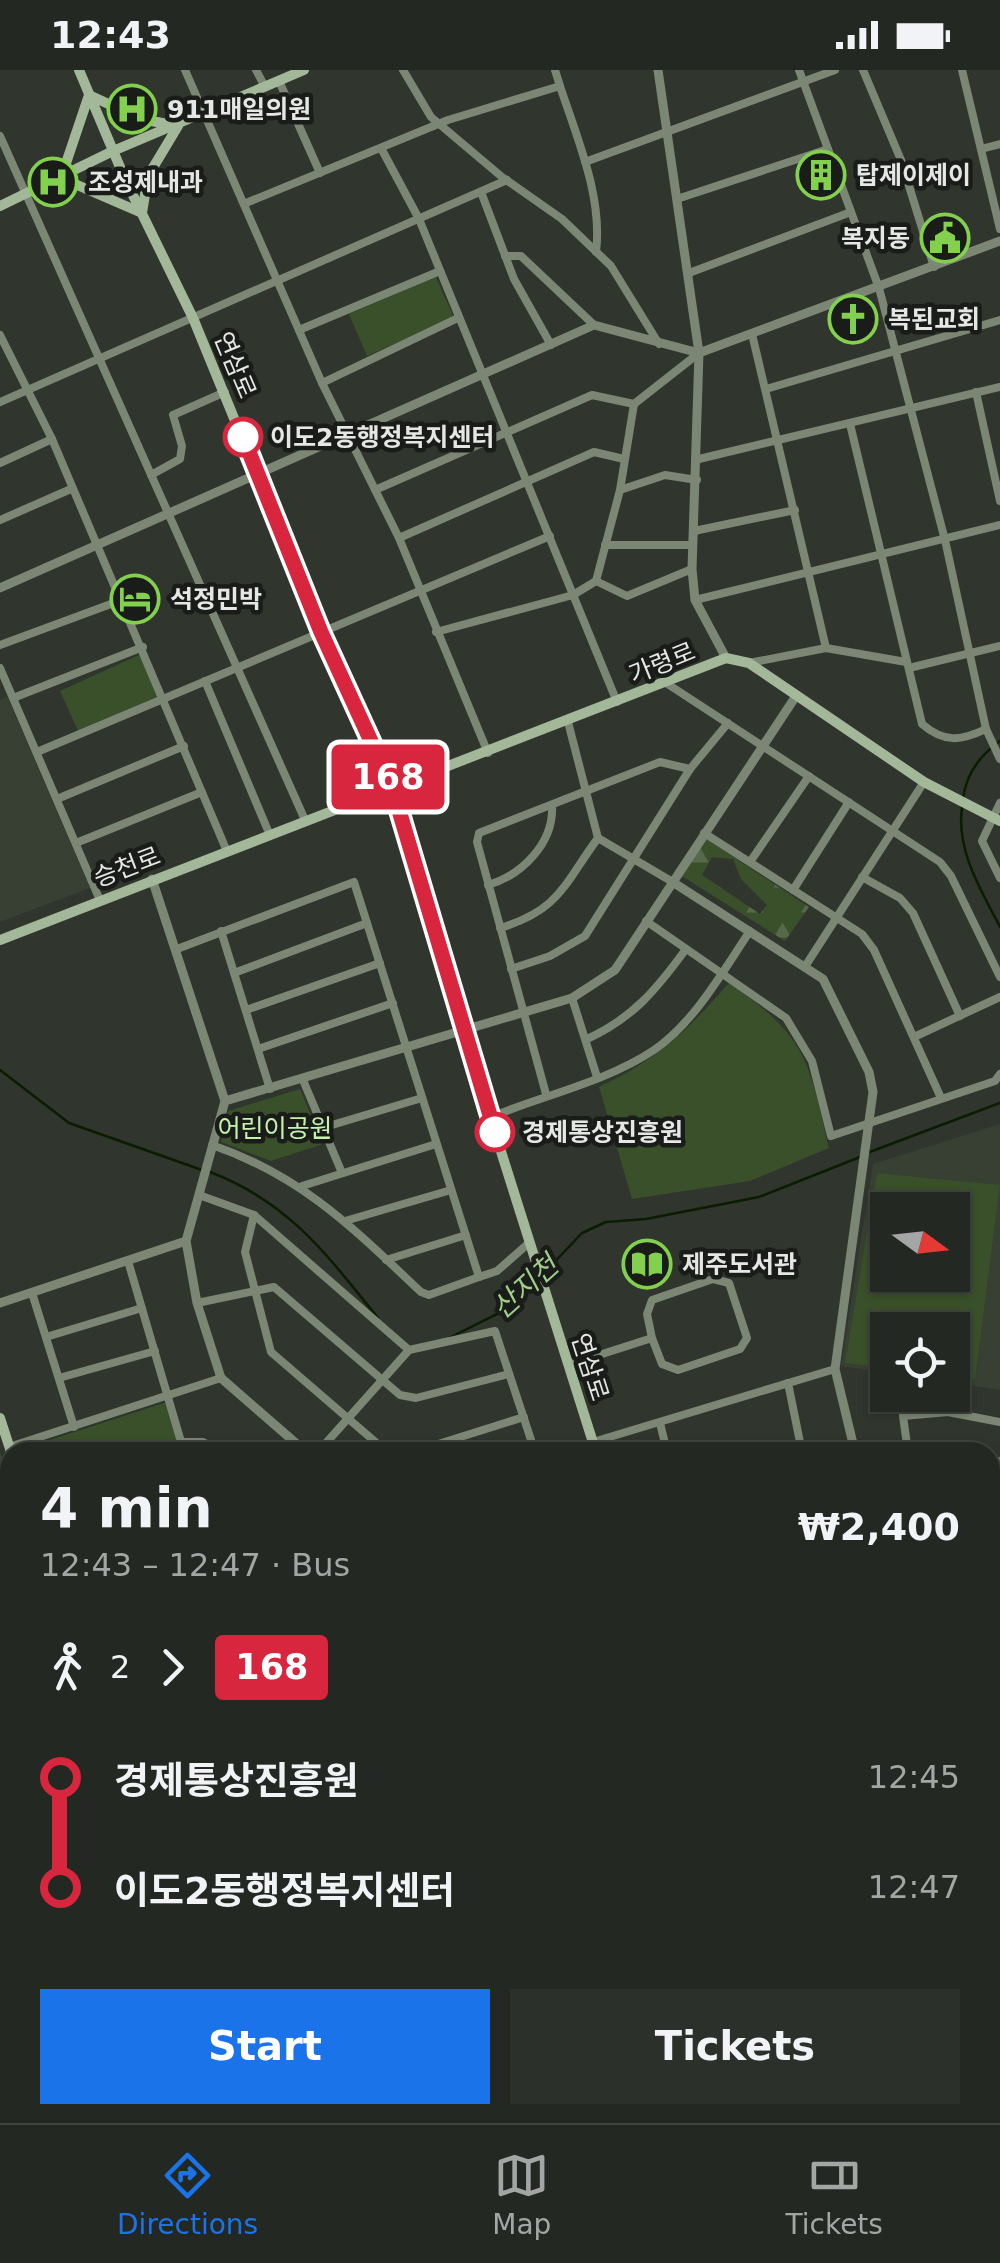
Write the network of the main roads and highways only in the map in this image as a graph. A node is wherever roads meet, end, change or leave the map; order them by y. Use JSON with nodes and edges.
{"nodes":[{"id":1,"x":78,"y":70,"type":"edge"},
{"id":2,"x":304,"y":70,"type":"edge"},
{"id":3,"x":88,"y":95,"type":"junction"},
{"id":4,"x":178,"y":126,"type":"junction"},
{"id":5,"x":113,"y":152,"type":"junction"},
{"id":6,"x":61,"y":178,"type":"junction"},
{"id":7,"x":0,"y":206,"type":"edge"},
{"id":8,"x":142,"y":213,"type":"junction"},
{"id":9,"x":392,"y":787,"type":"junction"},
{"id":10,"x":996,"y":819,"type":"edge"},
{"id":11,"x":0,"y":940,"type":"edge"},
{"id":12,"x":0,"y":1418,"type":"edge"},
{"id":13,"x":8,"y":1442,"type":"edge"},
{"id":14,"x":591,"y":1442,"type":"edge"}],
"edges":[{"from":1,"to":3,"type":"main road","name":"연삼로"},
{"from":2,"to":4,"type":"main road"},
{"from":3,"to":4,"type":"main road"},
{"from":3,"to":5,"type":"main road","name":"연삼로"},
{"from":3,"to":6,"type":"main road"},
{"from":4,"to":5,"type":"main road"},
{"from":4,"to":8,"type":"main road"},
{"from":5,"to":6,"type":"main road"},
{"from":5,"to":8,"type":"main road","name":"연삼로"},
{"from":6,"to":7,"type":"main road"},
{"from":6,"to":8,"type":"main road"},
{"from":8,"to":9,"type":"main road","name":"연삼로"},
{"from":9,"to":10,"type":"main road","name":"가령로"},
{"from":9,"to":11,"type":"main road","name":"승천로"},
{"from":9,"to":14,"type":"main road","name":"연삼로"},
{"from":12,"to":13,"type":"main road"}]}
